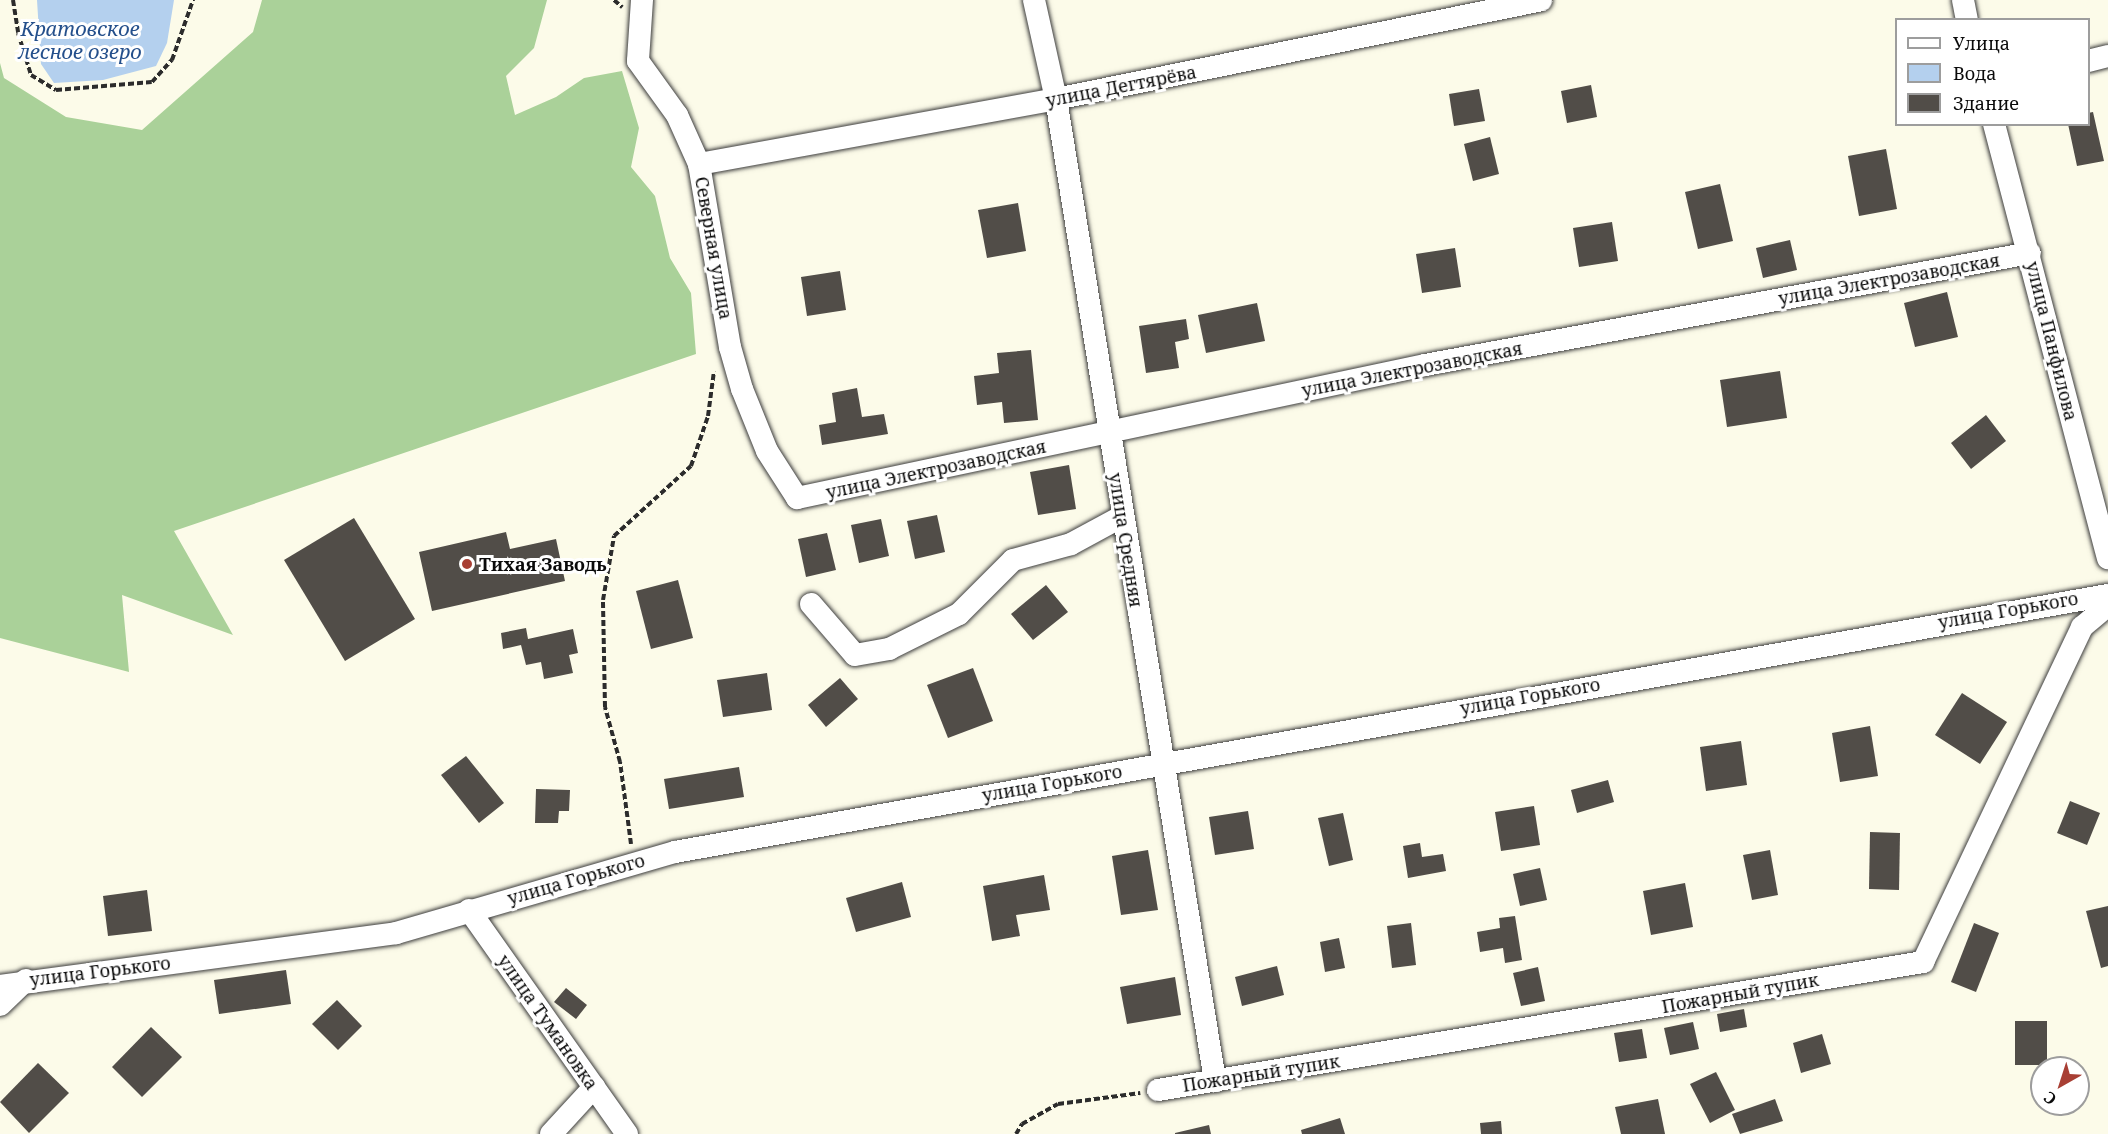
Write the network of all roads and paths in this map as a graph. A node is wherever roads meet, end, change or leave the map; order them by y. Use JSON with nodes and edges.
{"nodes":[{"id":1,"x":13,"y":0,"type":"edge"},
{"id":2,"x":194,"y":0,"type":"edge"},
{"id":3,"x":642,"y":0,"type":"edge"},
{"id":4,"x":1034,"y":0,"type":"edge"},
{"id":5,"x":1541,"y":0,"type":"edge"},
{"id":6,"x":1963,"y":0,"type":"edge"},
{"id":7,"x":1967,"y":18,"type":"edge"},
{"id":8,"x":2108,"y":56,"type":"edge"},
{"id":9,"x":2090,"y":60,"type":"edge"},
{"id":10,"x":1056,"y":99,"type":"junction"},
{"id":11,"x":1995,"y":126,"type":"edge"},
{"id":12,"x":699,"y":164,"type":"junction"},
{"id":13,"x":2030,"y":253,"type":"junction"},
{"id":14,"x":716,"y":359,"type":"dead end"},
{"id":15,"x":1110,"y":434,"type":"junction"},
{"id":16,"x":797,"y":498,"type":"joint"},
{"id":17,"x":1121,"y":517,"type":"junction"},
{"id":18,"x":2108,"y":558,"type":"edge"},
{"id":19,"x":2108,"y":595,"type":"edge"},
{"id":20,"x":811,"y":604,"type":"dead end"},
{"id":21,"x":2108,"y":605,"type":"edge"},
{"id":22,"x":1166,"y":762,"type":"junction"},
{"id":23,"x":633,"y":863,"type":"junction"},
{"id":24,"x":469,"y":910,"type":"junction"},
{"id":25,"x":26,"y":980,"type":"junction"},
{"id":26,"x":0,"y":986,"type":"edge"},
{"id":27,"x":0,"y":1005,"type":"edge"},
{"id":28,"x":1215,"y":1081,"type":"junction"},
{"id":29,"x":594,"y":1087,"type":"junction"},
{"id":30,"x":1158,"y":1090,"type":"joint"},
{"id":31,"x":551,"y":1134,"type":"edge"},
{"id":32,"x":627,"y":1134,"type":"edge"},
{"id":33,"x":1016,"y":1134,"type":"edge"}],
"edges":[{"from":1,"to":2,"type":"path"},
{"from":3,"to":12,"type":"street","name":"Северная улица"},
{"from":4,"to":10,"type":"street","name":"улица Средняя"},
{"from":5,"to":10,"type":"street","name":"улица Дегтярёва"},
{"from":6,"to":7,"type":"street"},
{"from":8,"to":9,"type":"street"},
{"from":10,"to":12,"type":"street","name":"улица Дегтярёва"},
{"from":10,"to":15,"type":"street","name":"улица Средняя"},
{"from":11,"to":13,"type":"street","name":"улица Панфилова"},
{"from":12,"to":16,"type":"street","name":"Северная улица"},
{"from":13,"to":15,"type":"street","name":"улица Электрозаводская"},
{"from":13,"to":18,"type":"street","name":"улица Панфилова"},
{"from":14,"to":23,"type":"path"},
{"from":15,"to":16,"type":"street","name":"улица Электрозаводская"},
{"from":15,"to":17,"type":"street","name":"улица Средняя"},
{"from":17,"to":20,"type":"street"},
{"from":17,"to":22,"type":"street","name":"улица Средняя"},
{"from":19,"to":22,"type":"street","name":"улица Горького"},
{"from":21,"to":28,"type":"street","name":"Пожарный тупик"},
{"from":22,"to":23,"type":"street","name":"улица Горького"},
{"from":22,"to":28,"type":"street","name":"улица Средняя"},
{"from":23,"to":24,"type":"street","name":"улица Горького"},
{"from":24,"to":25,"type":"street","name":"улица Горького"},
{"from":24,"to":29,"type":"street","name":"улица Тумановка"},
{"from":25,"to":26,"type":"street","name":"улица Горького"},
{"from":25,"to":27,"type":"street"},
{"from":28,"to":30,"type":"street","name":"Пожарный тупик"},
{"from":29,"to":31,"type":"street"},
{"from":29,"to":32,"type":"street","name":"улица Тумановка"},
{"from":30,"to":33,"type":"path"}]}
